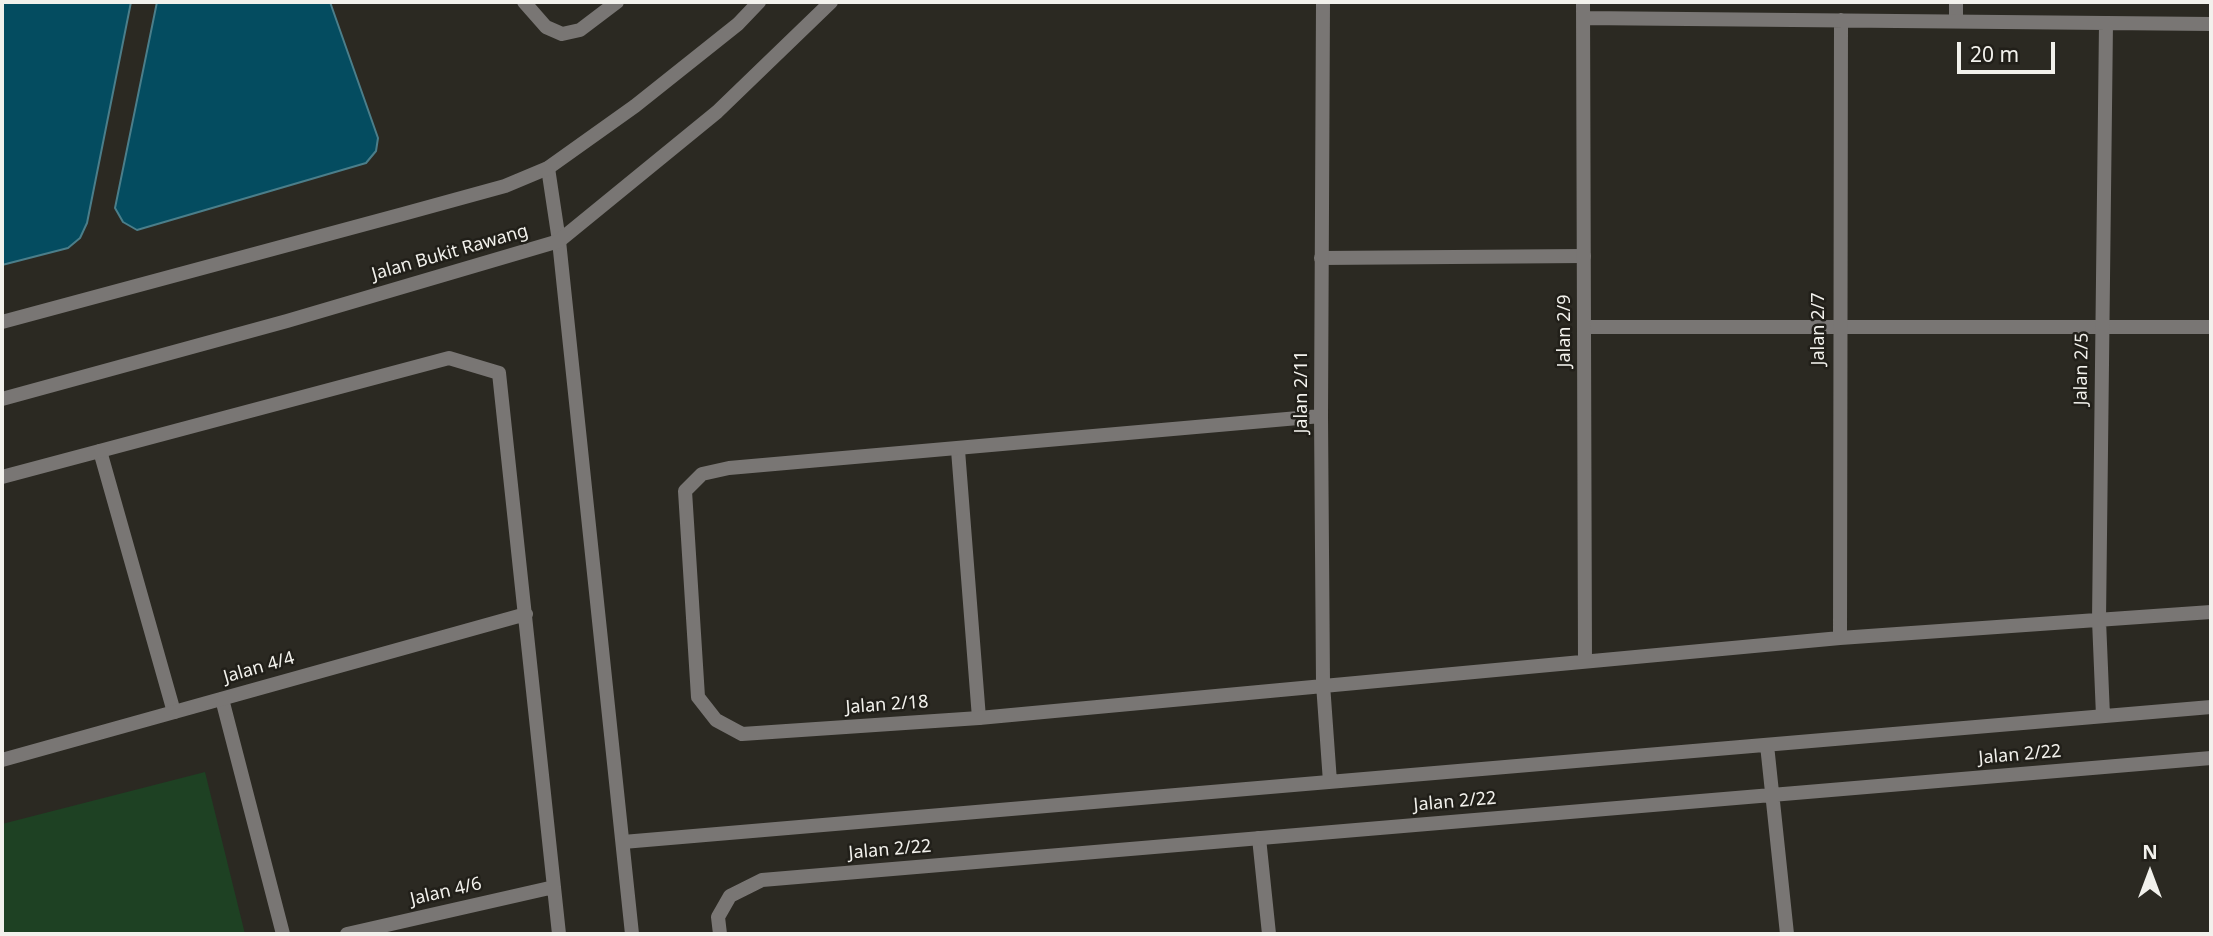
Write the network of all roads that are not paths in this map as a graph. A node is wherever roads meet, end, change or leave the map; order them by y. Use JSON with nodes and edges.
{"nodes":[{"id":1,"x":524,"y":2,"type":"edge"},
{"id":2,"x":617,"y":2,"type":"edge"},
{"id":3,"x":759,"y":2,"type":"edge"},
{"id":4,"x":831,"y":2,"type":"edge"},
{"id":5,"x":1323,"y":2,"type":"edge"},
{"id":6,"x":1583,"y":2,"type":"edge"},
{"id":7,"x":1956,"y":2,"type":"edge"},
{"id":8,"x":1583,"y":18,"type":"junction"},
{"id":9,"x":1841,"y":20,"type":"junction"},
{"id":10,"x":1956,"y":21,"type":"junction"},
{"id":11,"x":2106,"y":23,"type":"junction"},
{"id":12,"x":2211,"y":24,"type":"edge"},
{"id":13,"x":548,"y":168,"type":"junction"},
{"id":14,"x":559,"y":242,"type":"junction"},
{"id":15,"x":1584,"y":256,"type":"junction"},
{"id":16,"x":1321,"y":258,"type":"junction"},
{"id":17,"x":2,"y":322,"type":"edge"},
{"id":18,"x":1584,"y":327,"type":"junction"},
{"id":19,"x":2211,"y":327,"type":"edge"},
{"id":20,"x":1838,"y":328,"type":"junction"},
{"id":21,"x":2102,"y":328,"type":"junction"},
{"id":22,"x":2,"y":399,"type":"edge"},
{"id":23,"x":1321,"y":416,"type":"junction"},
{"id":24,"x":958,"y":450,"type":"junction"},
{"id":25,"x":100,"y":451,"type":"junction"},
{"id":26,"x":2,"y":477,"type":"edge"},
{"id":27,"x":2211,"y":612,"type":"edge"},
{"id":28,"x":526,"y":614,"type":"junction"},
{"id":29,"x":2099,"y":621,"type":"junction"},
{"id":30,"x":1840,"y":638,"type":"junction"},
{"id":31,"x":1585,"y":661,"type":"junction"},
{"id":32,"x":1323,"y":684,"type":"junction"},
{"id":33,"x":222,"y":699,"type":"junction"},
{"id":34,"x":2211,"y":707,"type":"edge"},
{"id":35,"x":173,"y":712,"type":"junction"},
{"id":36,"x":2103,"y":716,"type":"junction"},
{"id":37,"x":979,"y":718,"type":"junction"},
{"id":38,"x":1767,"y":745,"type":"junction"},
{"id":39,"x":2211,"y":758,"type":"edge"},
{"id":40,"x":2,"y":760,"type":"edge"},
{"id":41,"x":1330,"y":782,"type":"junction"},
{"id":42,"x":1772,"y":795,"type":"junction"},
{"id":43,"x":1259,"y":838,"type":"junction"},
{"id":44,"x":622,"y":842,"type":"junction"},
{"id":45,"x":554,"y":887,"type":"junction"},
{"id":46,"x":283,"y":934,"type":"edge"},
{"id":47,"x":347,"y":934,"type":"edge"},
{"id":48,"x":559,"y":934,"type":"edge"},
{"id":49,"x":632,"y":934,"type":"edge"},
{"id":50,"x":720,"y":934,"type":"edge"},
{"id":51,"x":1269,"y":934,"type":"edge"},
{"id":52,"x":1787,"y":934,"type":"edge"}],
"edges":[{"from":1,"to":2,"type":"street"},
{"from":3,"to":13,"type":"street"},
{"from":4,"to":14,"type":"street","name":"Jalan Bukit Rawang"},
{"from":5,"to":16,"type":"street","name":"Jalan 2/11"},
{"from":6,"to":8,"type":"street","name":"Jalan 2/9"},
{"from":7,"to":10,"type":"street"},
{"from":8,"to":9,"type":"street"},
{"from":8,"to":15,"type":"street","name":"Jalan 2/9"},
{"from":9,"to":10,"type":"street"},
{"from":9,"to":20,"type":"street","name":"Jalan 2/7"},
{"from":10,"to":11,"type":"street"},
{"from":11,"to":12,"type":"street"},
{"from":11,"to":21,"type":"street","name":"Jalan 2/5"},
{"from":13,"to":14,"type":"street"},
{"from":13,"to":17,"type":"street"},
{"from":14,"to":22,"type":"street","name":"Jalan Bukit Rawang"},
{"from":14,"to":44,"type":"street"},
{"from":15,"to":16,"type":"street"},
{"from":15,"to":18,"type":"street","name":"Jalan 2/9"},
{"from":16,"to":23,"type":"street","name":"Jalan 2/11"},
{"from":18,"to":20,"type":"street"},
{"from":18,"to":31,"type":"street","name":"Jalan 2/9"},
{"from":19,"to":21,"type":"street"},
{"from":20,"to":21,"type":"street"},
{"from":20,"to":30,"type":"street","name":"Jalan 2/7"},
{"from":21,"to":29,"type":"street","name":"Jalan 2/5"},
{"from":23,"to":24,"type":"street"},
{"from":23,"to":32,"type":"street","name":"Jalan 2/11"},
{"from":24,"to":37,"type":"street"},
{"from":24,"to":37,"type":"street","name":"Jalan 2/18"},
{"from":25,"to":26,"type":"street"},
{"from":25,"to":28,"type":"street"},
{"from":25,"to":35,"type":"street"},
{"from":27,"to":29,"type":"street","name":"Jalan 2/18"},
{"from":28,"to":33,"type":"street","name":"Jalan 4/4"},
{"from":28,"to":45,"type":"street"},
{"from":29,"to":30,"type":"street","name":"Jalan 2/18"},
{"from":29,"to":36,"type":"street","name":"Jalan 2/5"},
{"from":30,"to":31,"type":"street","name":"Jalan 2/18"},
{"from":31,"to":32,"type":"street","name":"Jalan 2/18"},
{"from":32,"to":37,"type":"street","name":"Jalan 2/18"},
{"from":32,"to":41,"type":"street","name":"Jalan 2/11"},
{"from":33,"to":35,"type":"street","name":"Jalan 4/4"},
{"from":33,"to":46,"type":"street"},
{"from":34,"to":36,"type":"street"},
{"from":35,"to":40,"type":"street","name":"Jalan 4/4"},
{"from":36,"to":38,"type":"street"},
{"from":38,"to":41,"type":"street"},
{"from":38,"to":42,"type":"street"},
{"from":39,"to":42,"type":"street","name":"Jalan 2/22"},
{"from":41,"to":44,"type":"street"},
{"from":42,"to":43,"type":"street","name":"Jalan 2/22"},
{"from":42,"to":52,"type":"street"},
{"from":43,"to":50,"type":"street","name":"Jalan 2/22"},
{"from":43,"to":51,"type":"street"},
{"from":44,"to":49,"type":"street"},
{"from":45,"to":47,"type":"street","name":"Jalan 4/6"},
{"from":45,"to":48,"type":"street"}]}
